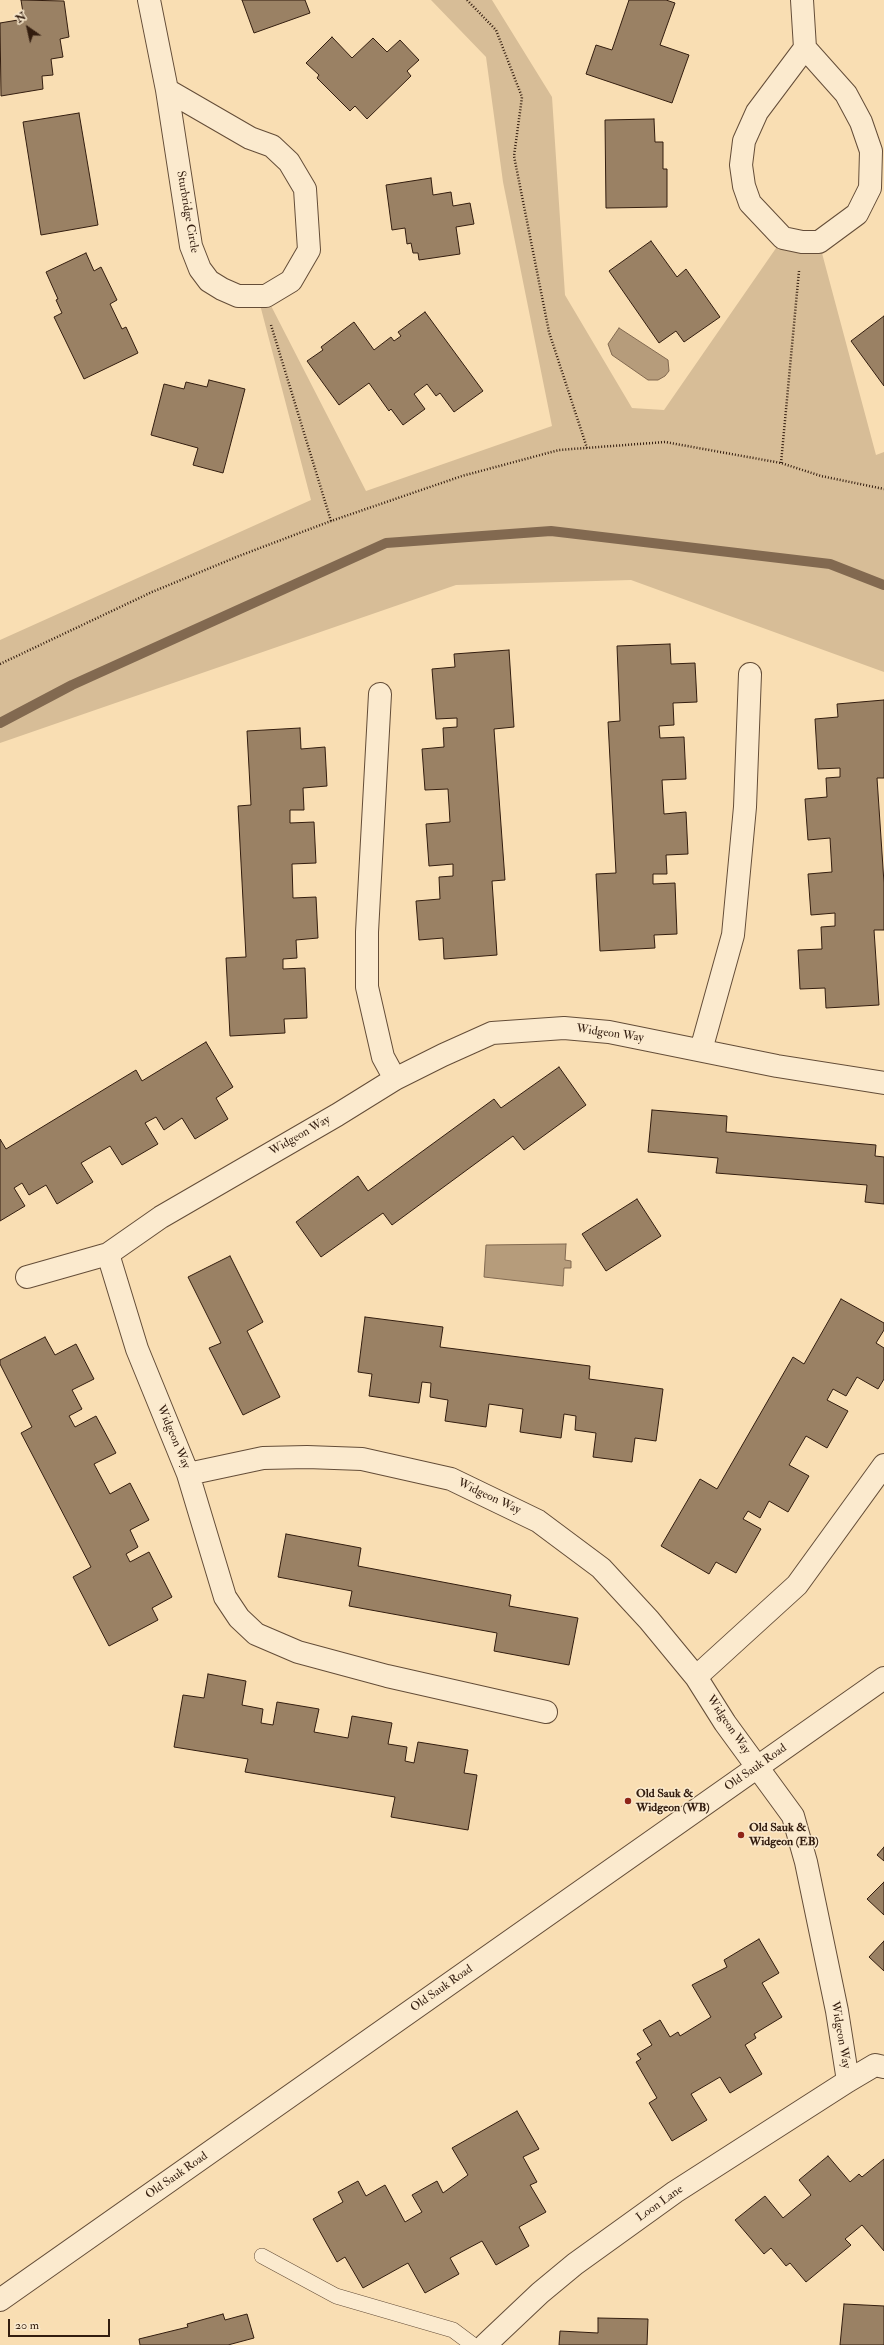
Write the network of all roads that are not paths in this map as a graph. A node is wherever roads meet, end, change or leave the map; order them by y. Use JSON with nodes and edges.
{"nodes":[{"id":1,"x":149,"y":0,"type":"edge"},
{"id":2,"x":802,"y":0,"type":"edge"},
{"id":3,"x":804,"y":48,"type":"junction"},
{"id":4,"x":167,"y":90,"type":"junction"},
{"id":5,"x":750,"y":674,"type":"dead end"},
{"id":6,"x":380,"y":694,"type":"dead end"},
{"id":7,"x":701,"y":1050,"type":"junction"},
{"id":8,"x":395,"y":1079,"type":"junction"},
{"id":9,"x":884,"y":1083,"type":"edge"},
{"id":10,"x":108,"y":1254,"type":"junction"},
{"id":11,"x":27,"y":1277,"type":"dead end"},
{"id":12,"x":884,"y":1464,"type":"edge"},
{"id":13,"x":188,"y":1474,"type":"junction"},
{"id":14,"x":696,"y":1677,"type":"junction"},
{"id":15,"x":884,"y":1678,"type":"edge"},
{"id":16,"x":546,"y":1712,"type":"dead end"},
{"id":17,"x":758,"y":1767,"type":"junction"},
{"id":18,"x":884,"y":2067,"type":"edge"},
{"id":19,"x":848,"y":2081,"type":"junction"},
{"id":20,"x":262,"y":2256,"type":"dead end"},
{"id":21,"x":0,"y":2300,"type":"edge"},
{"id":22,"x":473,"y":2345,"type":"edge"},
{"id":23,"x":485,"y":2345,"type":"edge"}],
"edges":[{"from":1,"to":4,"type":"street","name":"Sturbridge Circle"},
{"from":2,"to":3,"type":"street"},
{"from":3,"to":3,"type":"street"},
{"from":4,"to":4,"type":"street","name":"Sturbridge Circle"},
{"from":5,"to":7,"type":"street"},
{"from":6,"to":8,"type":"street"},
{"from":7,"to":8,"type":"street","name":"Widgeon Way"},
{"from":7,"to":9,"type":"street","name":"Widgeon Way"},
{"from":8,"to":10,"type":"street","name":"Widgeon Way"},
{"from":10,"to":11,"type":"street"},
{"from":10,"to":13,"type":"street","name":"Widgeon Way"},
{"from":12,"to":14,"type":"street"},
{"from":13,"to":14,"type":"street","name":"Widgeon Way"},
{"from":13,"to":16,"type":"street"},
{"from":14,"to":17,"type":"street","name":"Widgeon Way"},
{"from":15,"to":17,"type":"street","name":"Old Sauk Road"},
{"from":17,"to":19,"type":"street","name":"Widgeon Way"},
{"from":17,"to":21,"type":"street","name":"Old Sauk Road"},
{"from":18,"to":19,"type":"street","name":"Widgeon Way"},
{"from":19,"to":23,"type":"street","name":"Loon Lane"},
{"from":20,"to":22,"type":"lane"}]}
